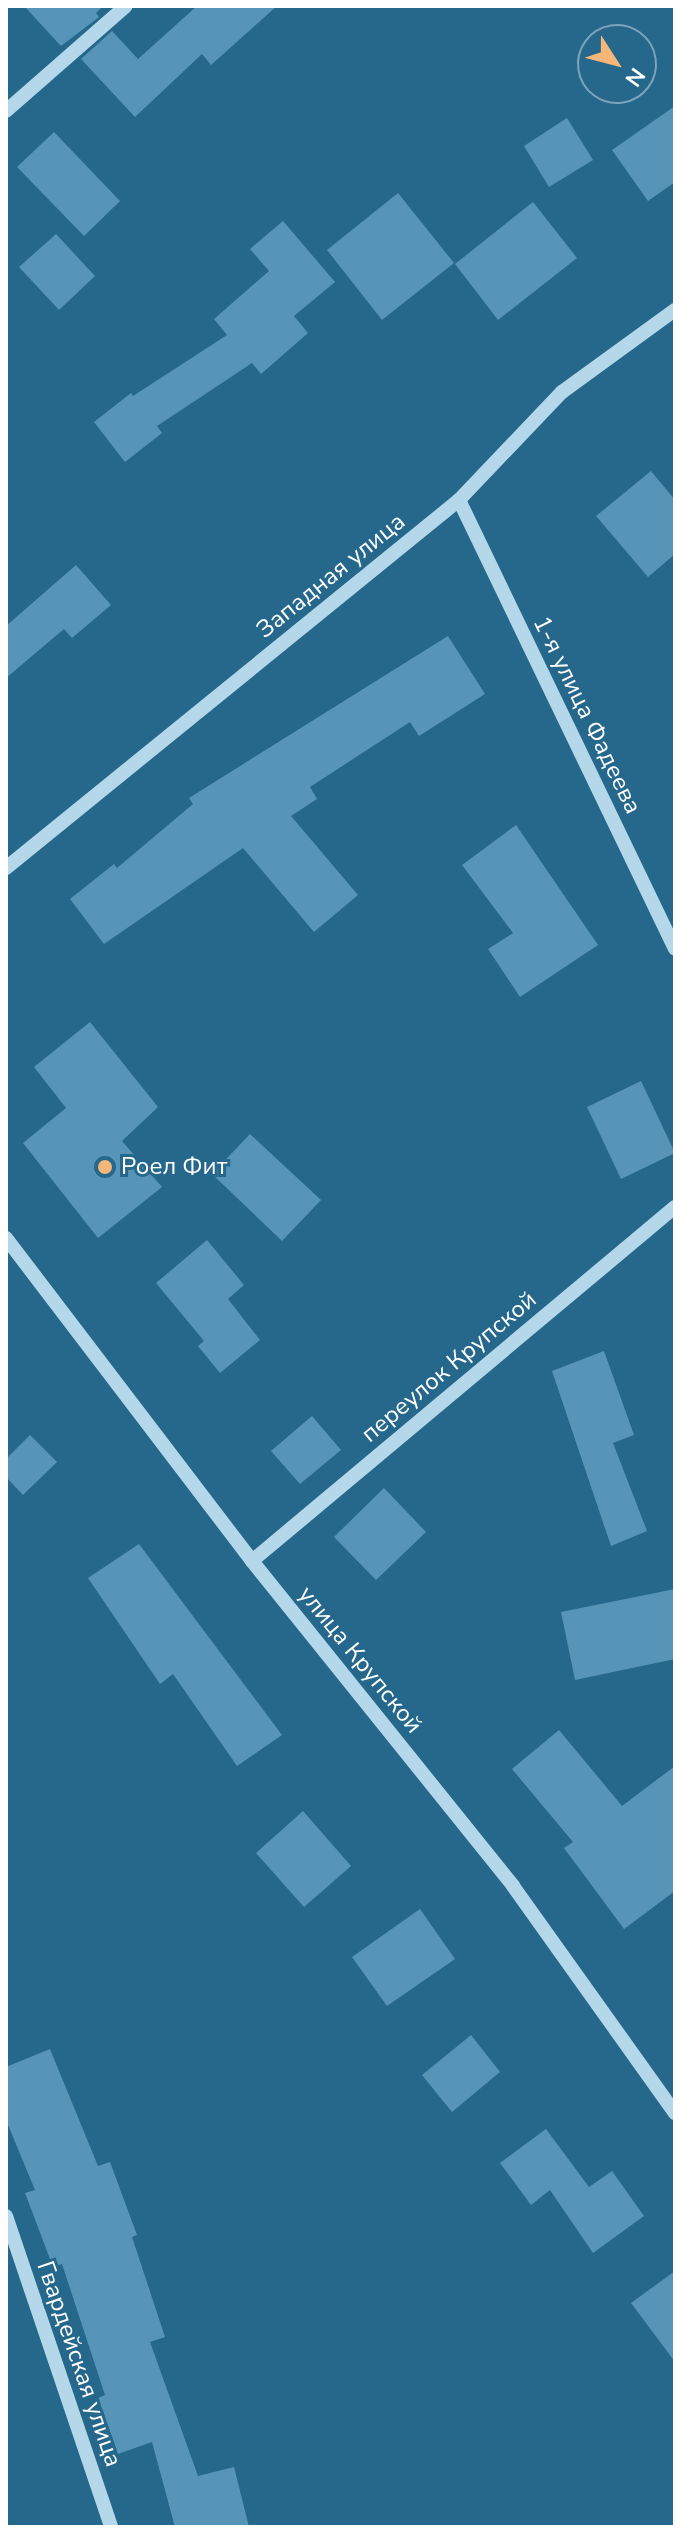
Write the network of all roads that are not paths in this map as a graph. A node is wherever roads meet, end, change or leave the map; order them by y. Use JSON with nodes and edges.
{"nodes":[{"id":1,"x":126,"y":6,"type":"edge"},
{"id":2,"x":6,"y":111,"type":"edge"},
{"id":3,"x":675,"y":310,"type":"edge"},
{"id":4,"x":459,"y":500,"type":"junction"},
{"id":5,"x":6,"y":868,"type":"edge"},
{"id":6,"x":675,"y":949,"type":"edge"},
{"id":7,"x":675,"y":1207,"type":"edge"},
{"id":8,"x":6,"y":1238,"type":"edge"},
{"id":9,"x":252,"y":1561,"type":"junction"},
{"id":10,"x":675,"y":2113,"type":"edge"},
{"id":11,"x":6,"y":2216,"type":"edge"},
{"id":12,"x":111,"y":2527,"type":"edge"}],
"edges":[{"from":1,"to":2,"type":"street"},
{"from":3,"to":4,"type":"street","name":"Западная улица"},
{"from":4,"to":5,"type":"street","name":"Западная улица"},
{"from":4,"to":6,"type":"street","name":"1-я улица Фадеева"},
{"from":7,"to":9,"type":"street","name":"переулок Крупской"},
{"from":8,"to":9,"type":"street","name":"улица Крупской"},
{"from":9,"to":10,"type":"street","name":"улица Крупской"},
{"from":11,"to":12,"type":"street","name":"Гвардейская улица"}]}
